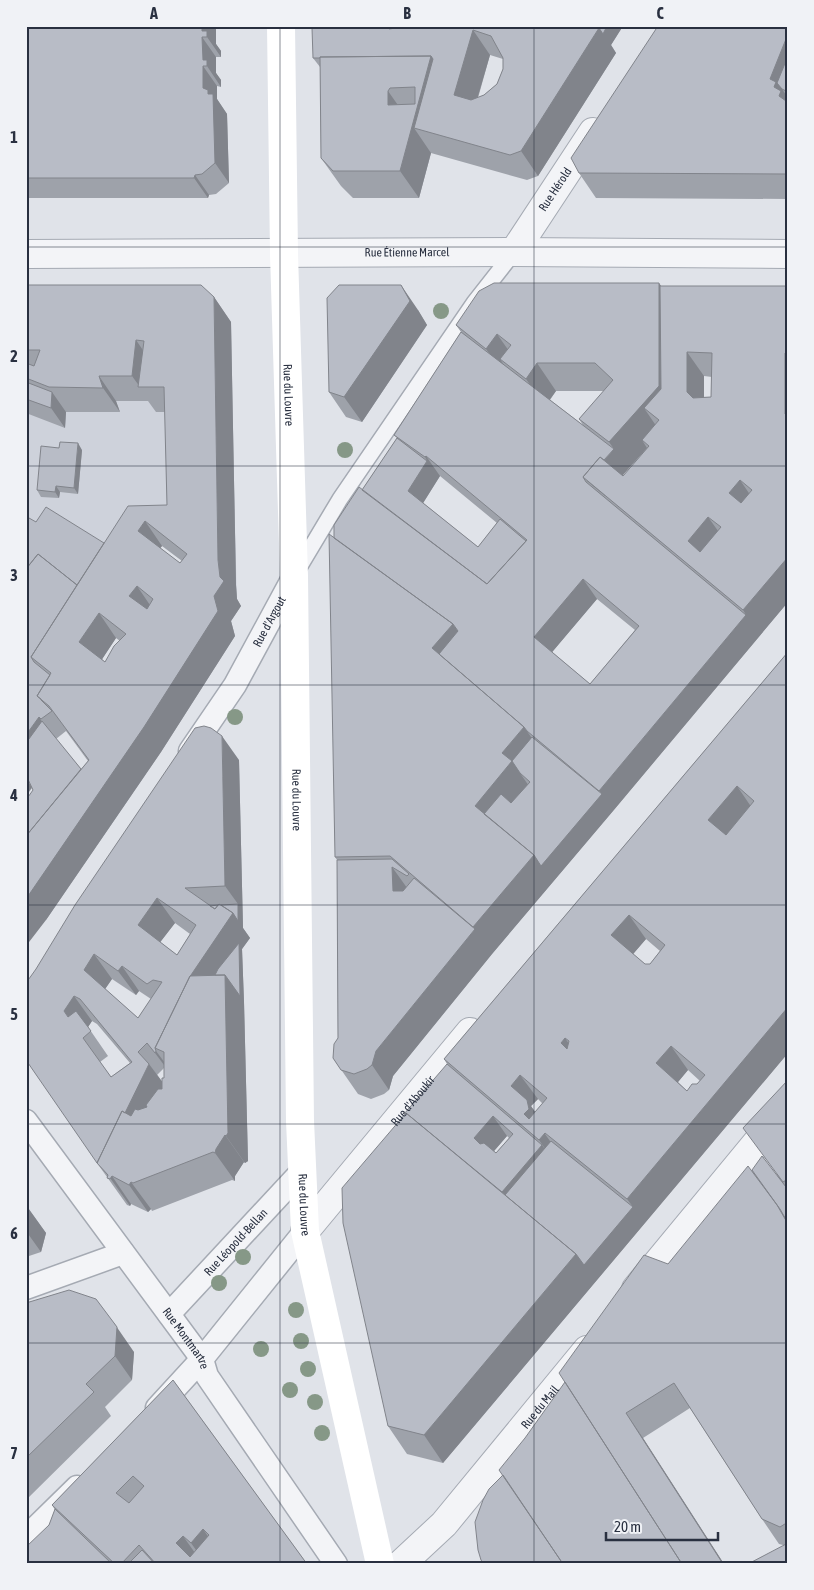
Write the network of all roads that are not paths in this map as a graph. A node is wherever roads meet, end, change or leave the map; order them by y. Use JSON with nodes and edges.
{"nodes":[{"id":1,"x":281,"y":26,"type":"edge"},
{"id":2,"x":608,"y":108,"type":"edge"},
{"id":3,"x":514,"y":252,"type":"junction"},
{"id":4,"x":26,"y":254,"type":"edge"},
{"id":5,"x":284,"y":254,"type":"junction"},
{"id":6,"x":788,"y":254,"type":"edge"},
{"id":7,"x":294,"y":576,"type":"junction"},
{"id":8,"x":180,"y":766,"type":"edge"},
{"id":9,"x":486,"y":1012,"type":"edge"},
{"id":10,"x":788,"y":1105,"type":"edge"},
{"id":11,"x":26,"y":1121,"type":"edge"},
{"id":12,"x":302,"y":1171,"type":"junction"},
{"id":13,"x":305,"y":1231,"type":"junction"},
{"id":14,"x":123,"y":1253,"type":"junction"},
{"id":15,"x":26,"y":1288,"type":"edge"},
{"id":16,"x":619,"y":1311,"type":"edge"},
{"id":17,"x":169,"y":1314,"type":"junction"},
{"id":18,"x":600,"y":1334,"type":"edge"},
{"id":19,"x":202,"y":1359,"type":"junction"},
{"id":20,"x":145,"y":1420,"type":"edge"},
{"id":21,"x":89,"y":1475,"type":"edge"},
{"id":22,"x":26,"y":1537,"type":"edge"},
{"id":23,"x":336,"y":1564,"type":"edge"},
{"id":24,"x":380,"y":1564,"type":"edge"},
{"id":25,"x":401,"y":1564,"type":"edge"}],
"edges":[{"from":1,"to":5,"type":"main road","name":"Rue du Louvre"},
{"from":2,"to":3,"type":"street","name":"Rue Hérold"},
{"from":3,"to":5,"type":"street","name":"Rue Étienne Marcel"},
{"from":3,"to":6,"type":"street","name":"Rue Étienne Marcel"},
{"from":3,"to":7,"type":"lane","name":"Rue d'Argout"},
{"from":4,"to":5,"type":"street","name":"Rue Étienne Marcel"},
{"from":5,"to":7,"type":"main road","name":"Rue du Louvre"},
{"from":7,"to":8,"type":"street","name":"Rue d'Argout"},
{"from":7,"to":12,"type":"main road","name":"Rue du Louvre"},
{"from":9,"to":13,"type":"street","name":"Rue d'Aboukir"},
{"from":10,"to":16,"type":"street"},
{"from":11,"to":14,"type":"street","name":"Rue Montmartre"},
{"from":12,"to":13,"type":"main road","name":"Rue du Louvre"},
{"from":12,"to":17,"type":"street","name":"Rue Léopold-Bellan"},
{"from":13,"to":19,"type":"street","name":"Rue d'Aboukir"},
{"from":13,"to":24,"type":"main road","name":"Rue du Louvre"},
{"from":14,"to":15,"type":"street"},
{"from":14,"to":17,"type":"street","name":"Rue Montmartre"},
{"from":17,"to":19,"type":"street","name":"Rue Montmartre"},
{"from":18,"to":25,"type":"street","name":"Rue du Mail"},
{"from":19,"to":20,"type":"street","name":"Rue d'Aboukir"},
{"from":19,"to":23,"type":"street","name":"Rue Montmartre"},
{"from":21,"to":22,"type":"street"}]}
